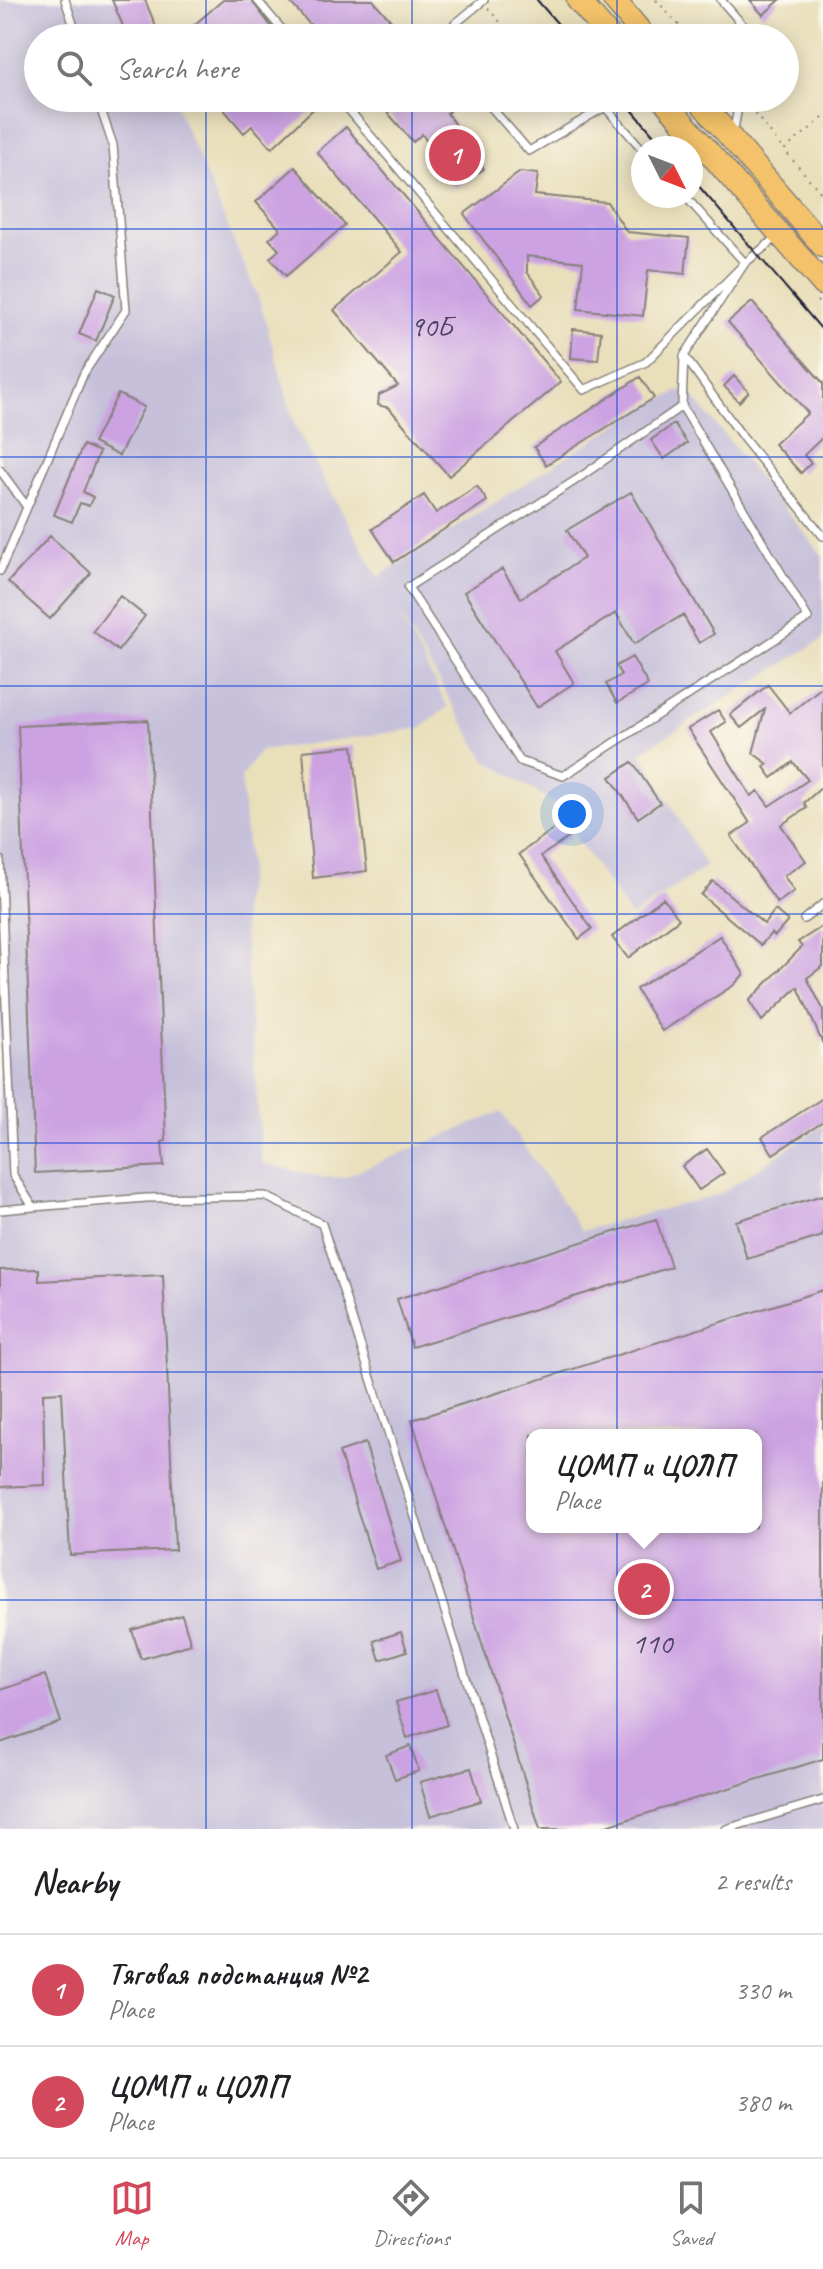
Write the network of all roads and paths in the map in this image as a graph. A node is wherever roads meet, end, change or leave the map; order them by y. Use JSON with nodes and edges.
{"nodes":[{"id":1,"x":65,"y":0,"type":"edge"},
{"id":2,"x":257,"y":0,"type":"edge"},
{"id":3,"x":578,"y":0,"type":"edge"},
{"id":4,"x":614,"y":0,"type":"edge"},
{"id":5,"x":656,"y":0,"type":"edge"},
{"id":6,"x":721,"y":0,"type":"edge"},
{"id":7,"x":483,"y":1,"type":"edge"},
{"id":8,"x":73,"y":24,"type":"edge"},
{"id":9,"x":277,"y":24,"type":"edge"},
{"id":10,"x":455,"y":24,"type":"edge"},
{"id":11,"x":502,"y":24,"type":"edge"},
{"id":12,"x":599,"y":24,"type":"edge"},
{"id":13,"x":634,"y":24,"type":"edge"},
{"id":14,"x":678,"y":24,"type":"edge"},
{"id":15,"x":742,"y":24,"type":"edge"},
{"id":16,"x":102,"y":112,"type":"edge"},
{"id":17,"x":351,"y":112,"type":"edge"},
{"id":18,"x":495,"y":112,"type":"edge"},
{"id":19,"x":596,"y":112,"type":"edge"},
{"id":20,"x":609,"y":112,"type":"edge"},
{"id":21,"x":674,"y":112,"type":"edge"},
{"id":22,"x":709,"y":112,"type":"edge"},
{"id":23,"x":737,"y":112,"type":"edge"},
{"id":24,"x":753,"y":112,"type":"edge"},
{"id":25,"x":823,"y":118,"type":"edge"},
{"id":26,"x":631,"y":136,"type":"edge"},
{"id":27,"x":732,"y":140,"type":"junction"},
{"id":28,"x":784,"y":150,"type":"junction"},
{"id":29,"x":823,"y":195,"type":"edge"},
{"id":30,"x":696,"y":208,"type":"edge"},
{"id":31,"x":800,"y":218,"type":"junction"},
{"id":32,"x":780,"y":235,"type":"junction"},
{"id":33,"x":823,"y":246,"type":"edge"},
{"id":34,"x":745,"y":263,"type":"junction"},
{"id":35,"x":823,"y":284,"type":"edge"},
{"id":36,"x":684,"y":356,"type":"junction"},
{"id":37,"x":682,"y":406,"type":"junction"},
{"id":38,"x":0,"y":470,"type":"edge"},
{"id":39,"x":27,"y":507,"type":"junction"},
{"id":40,"x":823,"y":536,"type":"edge"},
{"id":41,"x":0,"y":571,"type":"edge"},
{"id":42,"x":0,"y":859,"type":"edge"},
{"id":43,"x":823,"y":904,"type":"edge"},
{"id":44,"x":804,"y":919,"type":"dead end"},
{"id":45,"x":33,"y":1207,"type":"junction"},
{"id":46,"x":0,"y":1210,"type":"edge"},
{"id":47,"x":823,"y":1800,"type":"edge"},
{"id":48,"x":514,"y":1829,"type":"edge"},
{"id":49,"x":726,"y":1829,"type":"edge"}],
"edges":[{"from":1,"to":8,"type":"lane"},
{"from":2,"to":9,"type":"lane"},
{"from":3,"to":12,"type":"main road"},
{"from":4,"to":13,"type":"main road"},
{"from":5,"to":14,"type":"path"},
{"from":6,"to":15,"type":"lane"},
{"from":7,"to":10,"type":"lane"},
{"from":7,"to":11,"type":"path"},
{"from":16,"to":39,"type":"lane"},
{"from":17,"to":34,"type":"lane"},
{"from":18,"to":19,"type":"lane"},
{"from":20,"to":26,"type":"lane"},
{"from":21,"to":32,"type":"main road"},
{"from":22,"to":27,"type":"main road"},
{"from":23,"to":27,"type":"lane"},
{"from":24,"to":28,"type":"path"},
{"from":25,"to":28,"type":"path"},
{"from":27,"to":31,"type":"main road"},
{"from":28,"to":29,"type":"path"},
{"from":30,"to":34,"type":"lane"},
{"from":31,"to":32,"type":"main road"},
{"from":31,"to":33,"type":"main road"},
{"from":32,"to":34,"type":"lane"},
{"from":32,"to":35,"type":"main road"},
{"from":34,"to":36,"type":"lane"},
{"from":36,"to":37,"type":"lane"},
{"from":36,"to":40,"type":"lane"},
{"from":37,"to":37,"type":"lane"},
{"from":38,"to":39,"type":"lane"},
{"from":39,"to":41,"type":"lane"},
{"from":42,"to":45,"type":"lane"},
{"from":43,"to":44,"type":"lane"},
{"from":45,"to":46,"type":"lane"},
{"from":45,"to":48,"type":"lane"},
{"from":47,"to":49,"type":"lane"}]}
